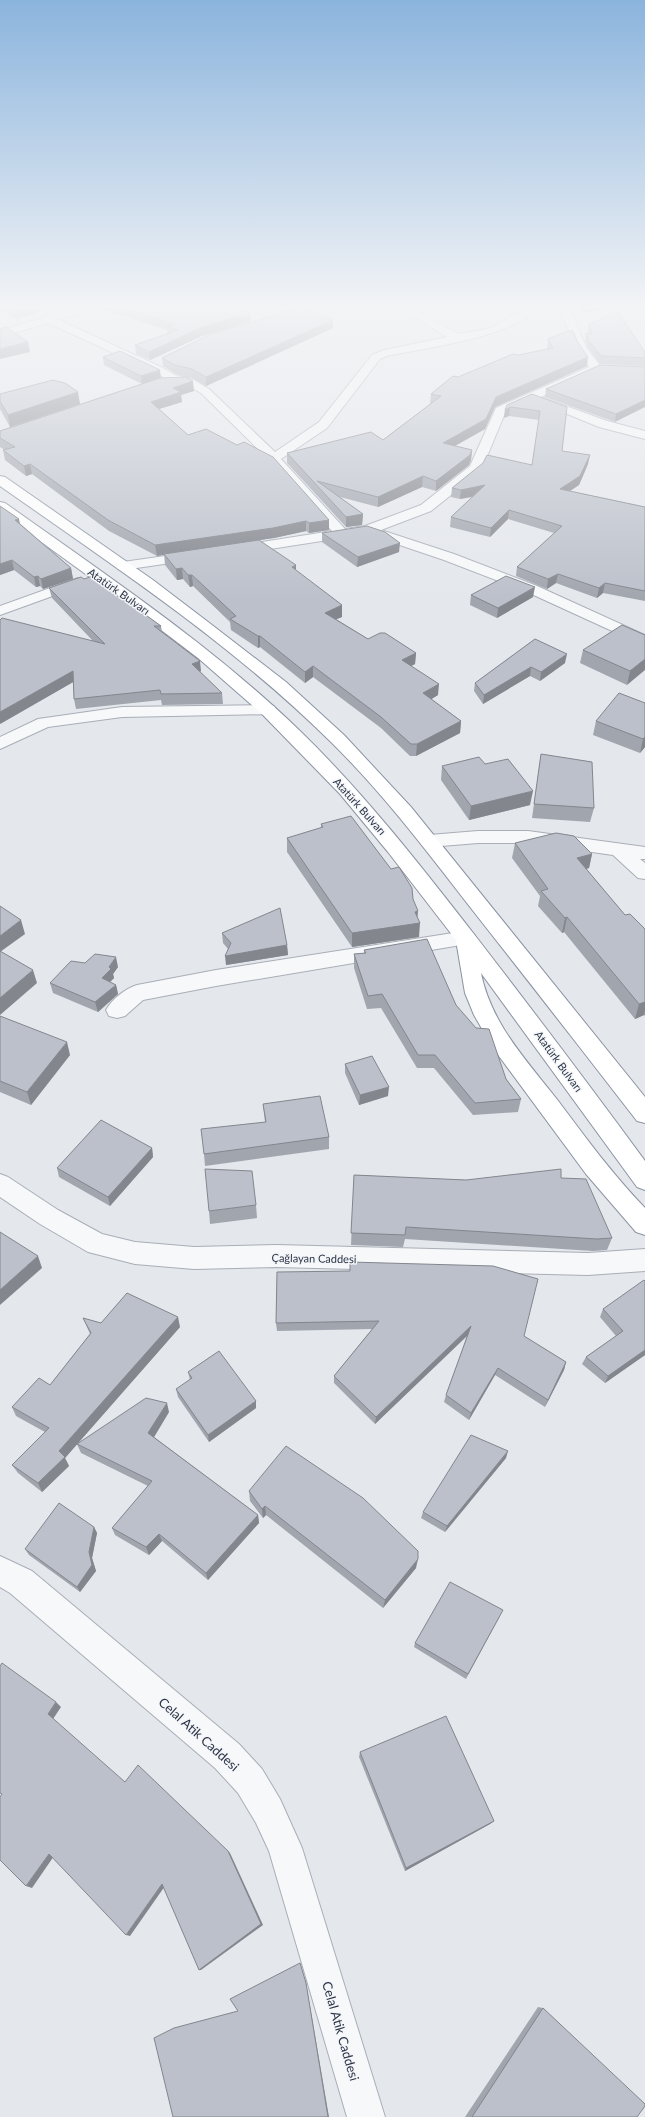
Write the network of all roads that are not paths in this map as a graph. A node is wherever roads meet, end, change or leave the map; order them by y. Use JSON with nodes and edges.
{"nodes":[{"id":1,"x":219,"y":404,"type":"edge"},
{"id":2,"x":341,"y":404,"type":"edge"},
{"id":3,"x":516,"y":404,"type":"edge"},
{"id":4,"x":548,"y":404,"type":"edge"},
{"id":5,"x":645,"y":435,"type":"edge"},
{"id":6,"x":274,"y":458,"type":"junction"},
{"id":7,"x":0,"y":480,"type":"edge"},
{"id":8,"x":0,"y":506,"type":"edge"},
{"id":9,"x":368,"y":530,"type":"junction"},
{"id":10,"x":343,"y":535,"type":"junction"},
{"id":11,"x":221,"y":552,"type":"edge"},
{"id":12,"x":206,"y":554,"type":"edge"},
{"id":13,"x":123,"y":566,"type":"junction"},
{"id":14,"x":96,"y":576,"type":"junction"},
{"id":15,"x":0,"y":610,"type":"edge"},
{"id":16,"x":645,"y":641,"type":"edge"},
{"id":17,"x":278,"y":683,"type":"junction"},
{"id":18,"x":250,"y":694,"type":"junction"},
{"id":19,"x":268,"y":710,"type":"junction"},
{"id":20,"x":0,"y":744,"type":"edge"},
{"id":21,"x":429,"y":841,"type":"junction"},
{"id":22,"x":619,"y":850,"type":"junction"},
{"id":23,"x":645,"y":853,"type":"edge"},
{"id":24,"x":645,"y":873,"type":"edge"},
{"id":25,"x":466,"y":938,"type":"junction"},
{"id":26,"x":117,"y":1010,"type":"dead end"},
{"id":27,"x":645,"y":1114,"type":"edge"},
{"id":28,"x":645,"y":1180,"type":"edge"},
{"id":29,"x":0,"y":1184,"type":"edge"},
{"id":30,"x":645,"y":1224,"type":"edge"},
{"id":31,"x":645,"y":1260,"type":"edge"},
{"id":32,"x":0,"y":1572,"type":"edge"},
{"id":33,"x":366,"y":2117,"type":"edge"}],
"edges":[{"from":1,"to":6,"type":"street"},
{"from":2,"to":6,"type":"street"},
{"from":3,"to":9,"type":"street"},
{"from":4,"to":5,"type":"street"},
{"from":6,"to":10,"type":"street"},
{"from":7,"to":13,"type":"highway","name":"Atatürk Bulvarı"},
{"from":8,"to":14,"type":"highway","name":"Atatürk Bulvarı"},
{"from":9,"to":10,"type":"street"},
{"from":9,"to":16,"type":"street"},
{"from":10,"to":11,"type":"street"},
{"from":12,"to":13,"type":"street"},
{"from":13,"to":17,"type":"highway","name":"Atatürk Bulvarı"},
{"from":14,"to":15,"type":"street"},
{"from":14,"to":18,"type":"highway","name":"Atatürk Bulvarı"},
{"from":17,"to":18,"type":"highway"},
{"from":17,"to":21,"type":"highway","name":"Atatürk Bulvarı"},
{"from":18,"to":19,"type":"highway","name":"Atatürk Bulvarı"},
{"from":19,"to":20,"type":"street"},
{"from":19,"to":25,"type":"highway","name":"Atatürk Bulvarı"},
{"from":21,"to":22,"type":"street"},
{"from":21,"to":27,"type":"highway","name":"Atatürk Bulvarı"},
{"from":22,"to":23,"type":"street"},
{"from":22,"to":24,"type":"street"},
{"from":25,"to":26,"type":"street"},
{"from":25,"to":28,"type":"highway","name":"Atatürk Bulvarı"},
{"from":25,"to":30,"type":"highway"},
{"from":29,"to":31,"type":"street","name":"Çağlayan Caddesi"},
{"from":32,"to":33,"type":"street","name":"Celal Atik Caddesi"}]}
